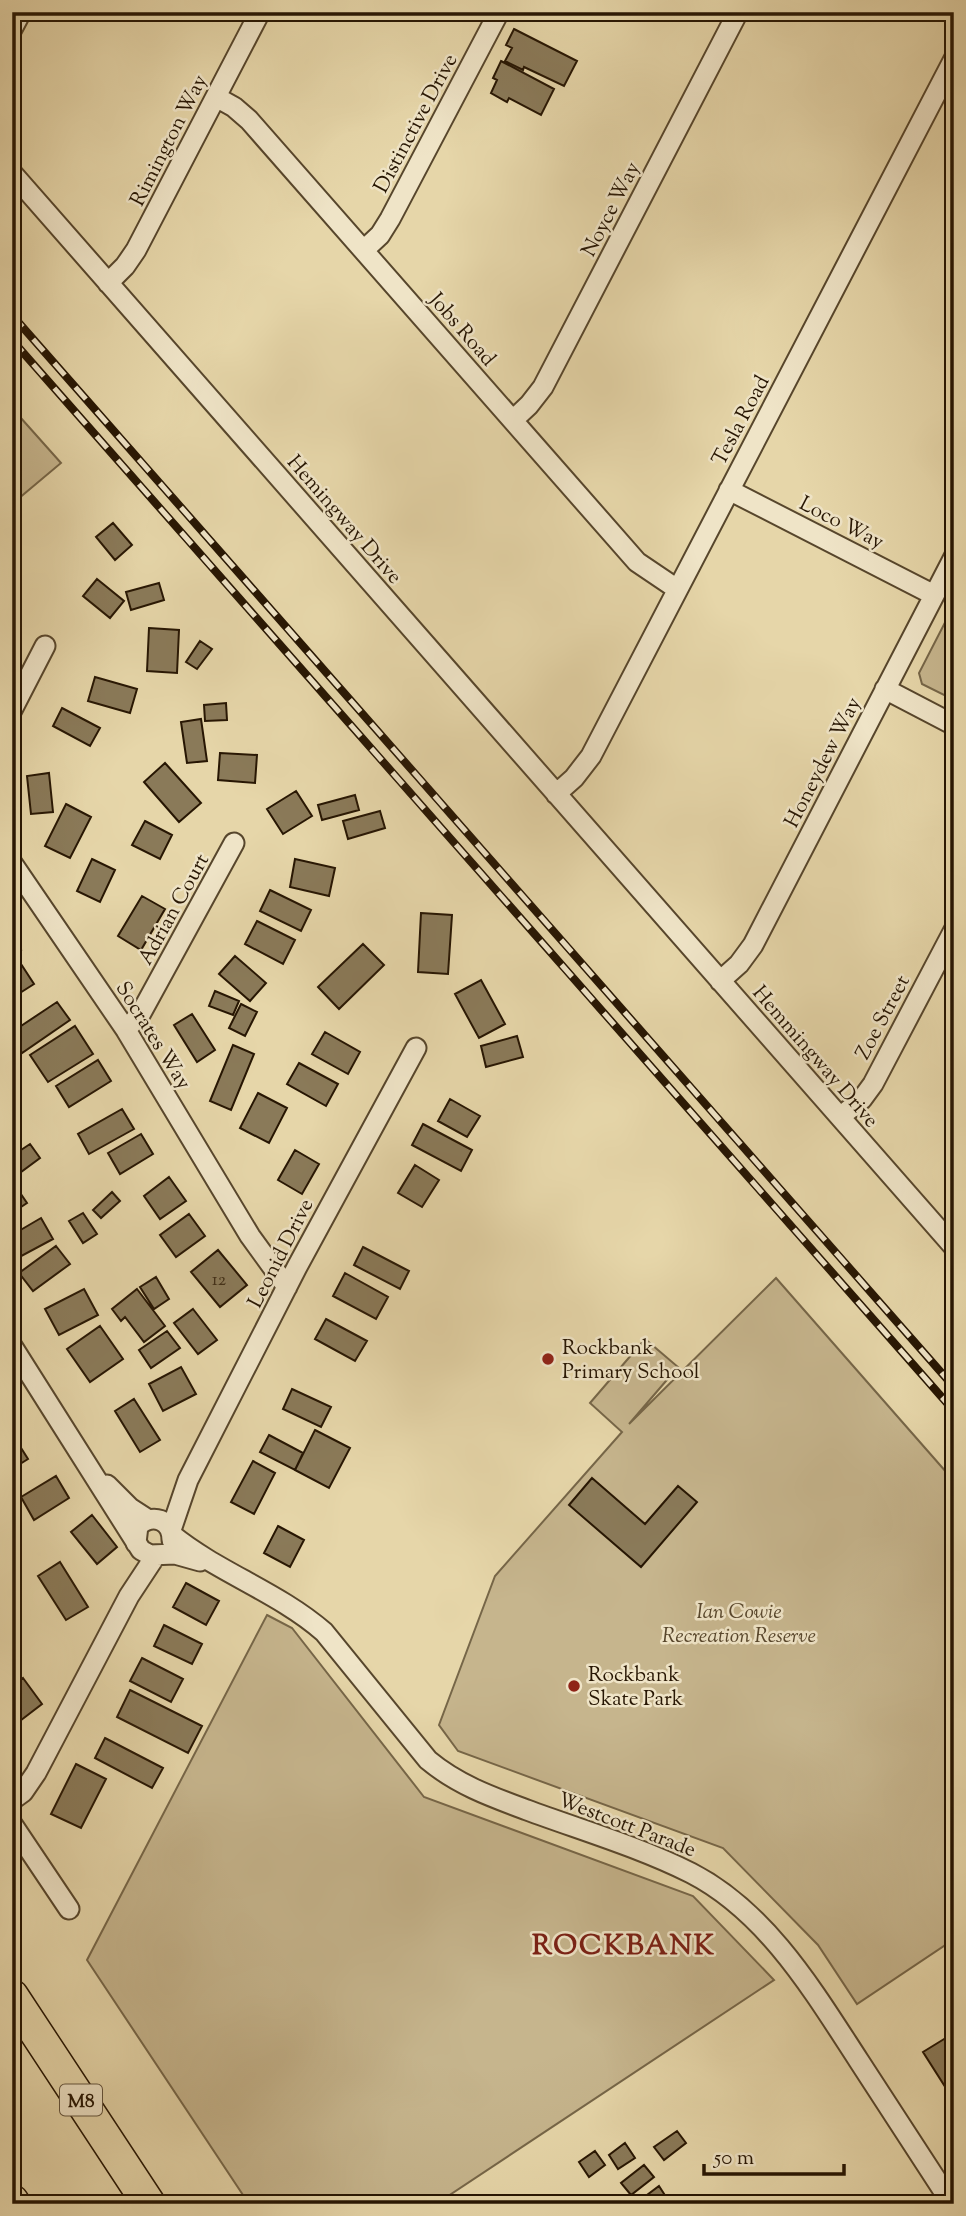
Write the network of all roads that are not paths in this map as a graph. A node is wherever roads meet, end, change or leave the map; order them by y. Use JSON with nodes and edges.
{"nodes":[{"id":1,"x":21,"y":12,"type":"edge"},
{"id":2,"x":260,"y":12,"type":"edge"},
{"id":3,"x":499,"y":12,"type":"edge"},
{"id":4,"x":738,"y":12,"type":"edge"},
{"id":5,"x":12,"y":29,"type":"edge"},
{"id":6,"x":954,"y":59,"type":"edge"},
{"id":7,"x":216,"y":97,"type":"junction"},
{"id":8,"x":12,"y":173,"type":"edge"},
{"id":9,"x":364,"y":250,"type":"junction"},
{"id":10,"x":108,"y":283,"type":"junction"},
{"id":11,"x":513,"y":420,"type":"junction"},
{"id":12,"x":729,"y":490,"type":"junction"},
{"id":13,"x":954,"y":556,"type":"edge"},
{"id":14,"x":677,"y":589,"type":"junction"},
{"id":15,"x":934,"y":595,"type":"junction"},
{"id":16,"x":45,"y":646,"type":"dead end"},
{"id":17,"x":885,"y":689,"type":"junction"},
{"id":18,"x":12,"y":710,"type":"edge"},
{"id":19,"x":954,"y":725,"type":"edge"},
{"id":20,"x":556,"y":794,"type":"junction"},
{"id":21,"x":234,"y":843,"type":"dead end"},
{"id":22,"x":12,"y":863,"type":"edge"},
{"id":23,"x":645,"y":894,"type":"joint"},
{"id":24,"x":954,"y":930,"type":"edge"},
{"id":25,"x":720,"y":981,"type":"junction"},
{"id":26,"x":126,"y":1030,"type":"junction"},
{"id":27,"x":416,"y":1048,"type":"dead end"},
{"id":28,"x":840,"y":1116,"type":"junction"},
{"id":29,"x":250,"y":1236,"type":"junction"},
{"id":30,"x":954,"y":1247,"type":"edge"},
{"id":31,"x":297,"y":1267,"type":"junction"},
{"id":32,"x":287,"y":1287,"type":"junction"},
{"id":33,"x":12,"y":1346,"type":"edge"},
{"id":34,"x":94,"y":1472,"type":"junction"},
{"id":35,"x":188,"y":1480,"type":"junction"},
{"id":36,"x":149,"y":1519,"type":"junction"},
{"id":37,"x":172,"y":1532,"type":"junction"},
{"id":38,"x":136,"y":1545,"type":"junction"},
{"id":39,"x":159,"y":1555,"type":"junction"},
{"id":40,"x":215,"y":1566,"type":"junction"},
{"id":41,"x":129,"y":1596,"type":"junction"},
{"id":42,"x":12,"y":1800,"type":"edge"},
{"id":43,"x":12,"y":1824,"type":"edge"},
{"id":44,"x":69,"y":1909,"type":"dead end"},
{"id":45,"x":12,"y":1996,"type":"edge"},
{"id":46,"x":149,"y":2204,"type":"edge"},
{"id":47,"x":952,"y":2204,"type":"edge"}],
"edges":[{"from":1,"to":5,"type":"street"},
{"from":2,"to":7,"type":"street","name":"Rimington Way"},
{"from":3,"to":9,"type":"street","name":"Distinctive Drive"},
{"from":4,"to":11,"type":"street","name":"Noyce Way"},
{"from":6,"to":12,"type":"street","name":"Tesla Road"},
{"from":7,"to":9,"type":"street","name":"Jobs Road"},
{"from":7,"to":10,"type":"street","name":"Rimington Way"},
{"from":8,"to":10,"type":"street","name":"Hemingway Drive"},
{"from":9,"to":11,"type":"street","name":"Jobs Road"},
{"from":10,"to":20,"type":"street","name":"Hemingway Drive"},
{"from":11,"to":14,"type":"street","name":"Jobs Road"},
{"from":12,"to":14,"type":"street","name":"Tesla Road"},
{"from":12,"to":15,"type":"street","name":"Loco Way"},
{"from":13,"to":15,"type":"street","name":"Honeydew Way"},
{"from":14,"to":20,"type":"street","name":"Tesla Road"},
{"from":15,"to":17,"type":"street","name":"Honeydew Way"},
{"from":16,"to":18,"type":"street"},
{"from":17,"to":19,"type":"street"},
{"from":17,"to":25,"type":"street","name":"Honeydew Way"},
{"from":20,"to":23,"type":"street","name":"Hemingway Drive"},
{"from":21,"to":26,"type":"street","name":"Adrian Court"},
{"from":22,"to":26,"type":"street","name":"Socrates Way"},
{"from":23,"to":25,"type":"street","name":"Hemmingway Drive"},
{"from":24,"to":28,"type":"street","name":"Zoe Street"},
{"from":25,"to":28,"type":"street","name":"Hemmingway Drive"},
{"from":26,"to":29,"type":"street","name":"Socrates Way"},
{"from":27,"to":31,"type":"street","name":"Leonid Drive"},
{"from":28,"to":30,"type":"street","name":"Hemmingway Drive"},
{"from":29,"to":31,"type":"street","name":"Socrates Way"},
{"from":29,"to":32,"type":"street","name":"Socrates Way"},
{"from":31,"to":32,"type":"street","name":"Leonid Drive"},
{"from":32,"to":35,"type":"street","name":"Leonid Drive"},
{"from":33,"to":34,"type":"street"},
{"from":34,"to":36,"type":"street"},
{"from":34,"to":38,"type":"street"},
{"from":35,"to":36,"type":"street","name":"Leonid Drive"},
{"from":35,"to":37,"type":"street","name":"Leonid Drive"},
{"from":36,"to":37,"type":"street"},
{"from":36,"to":38,"type":"street"},
{"from":37,"to":39,"type":"street"},
{"from":37,"to":40,"type":"street","name":"Westcott Parade"},
{"from":38,"to":39,"type":"street"},
{"from":38,"to":41,"type":"street"},
{"from":39,"to":40,"type":"street","name":"Westcott Parade"},
{"from":39,"to":41,"type":"street"},
{"from":40,"to":47,"type":"street","name":"Westcott Parade"},
{"from":41,"to":42,"type":"street"},
{"from":43,"to":44,"type":"street"},
{"from":45,"to":46,"type":"highway","number":"M8"}]}
